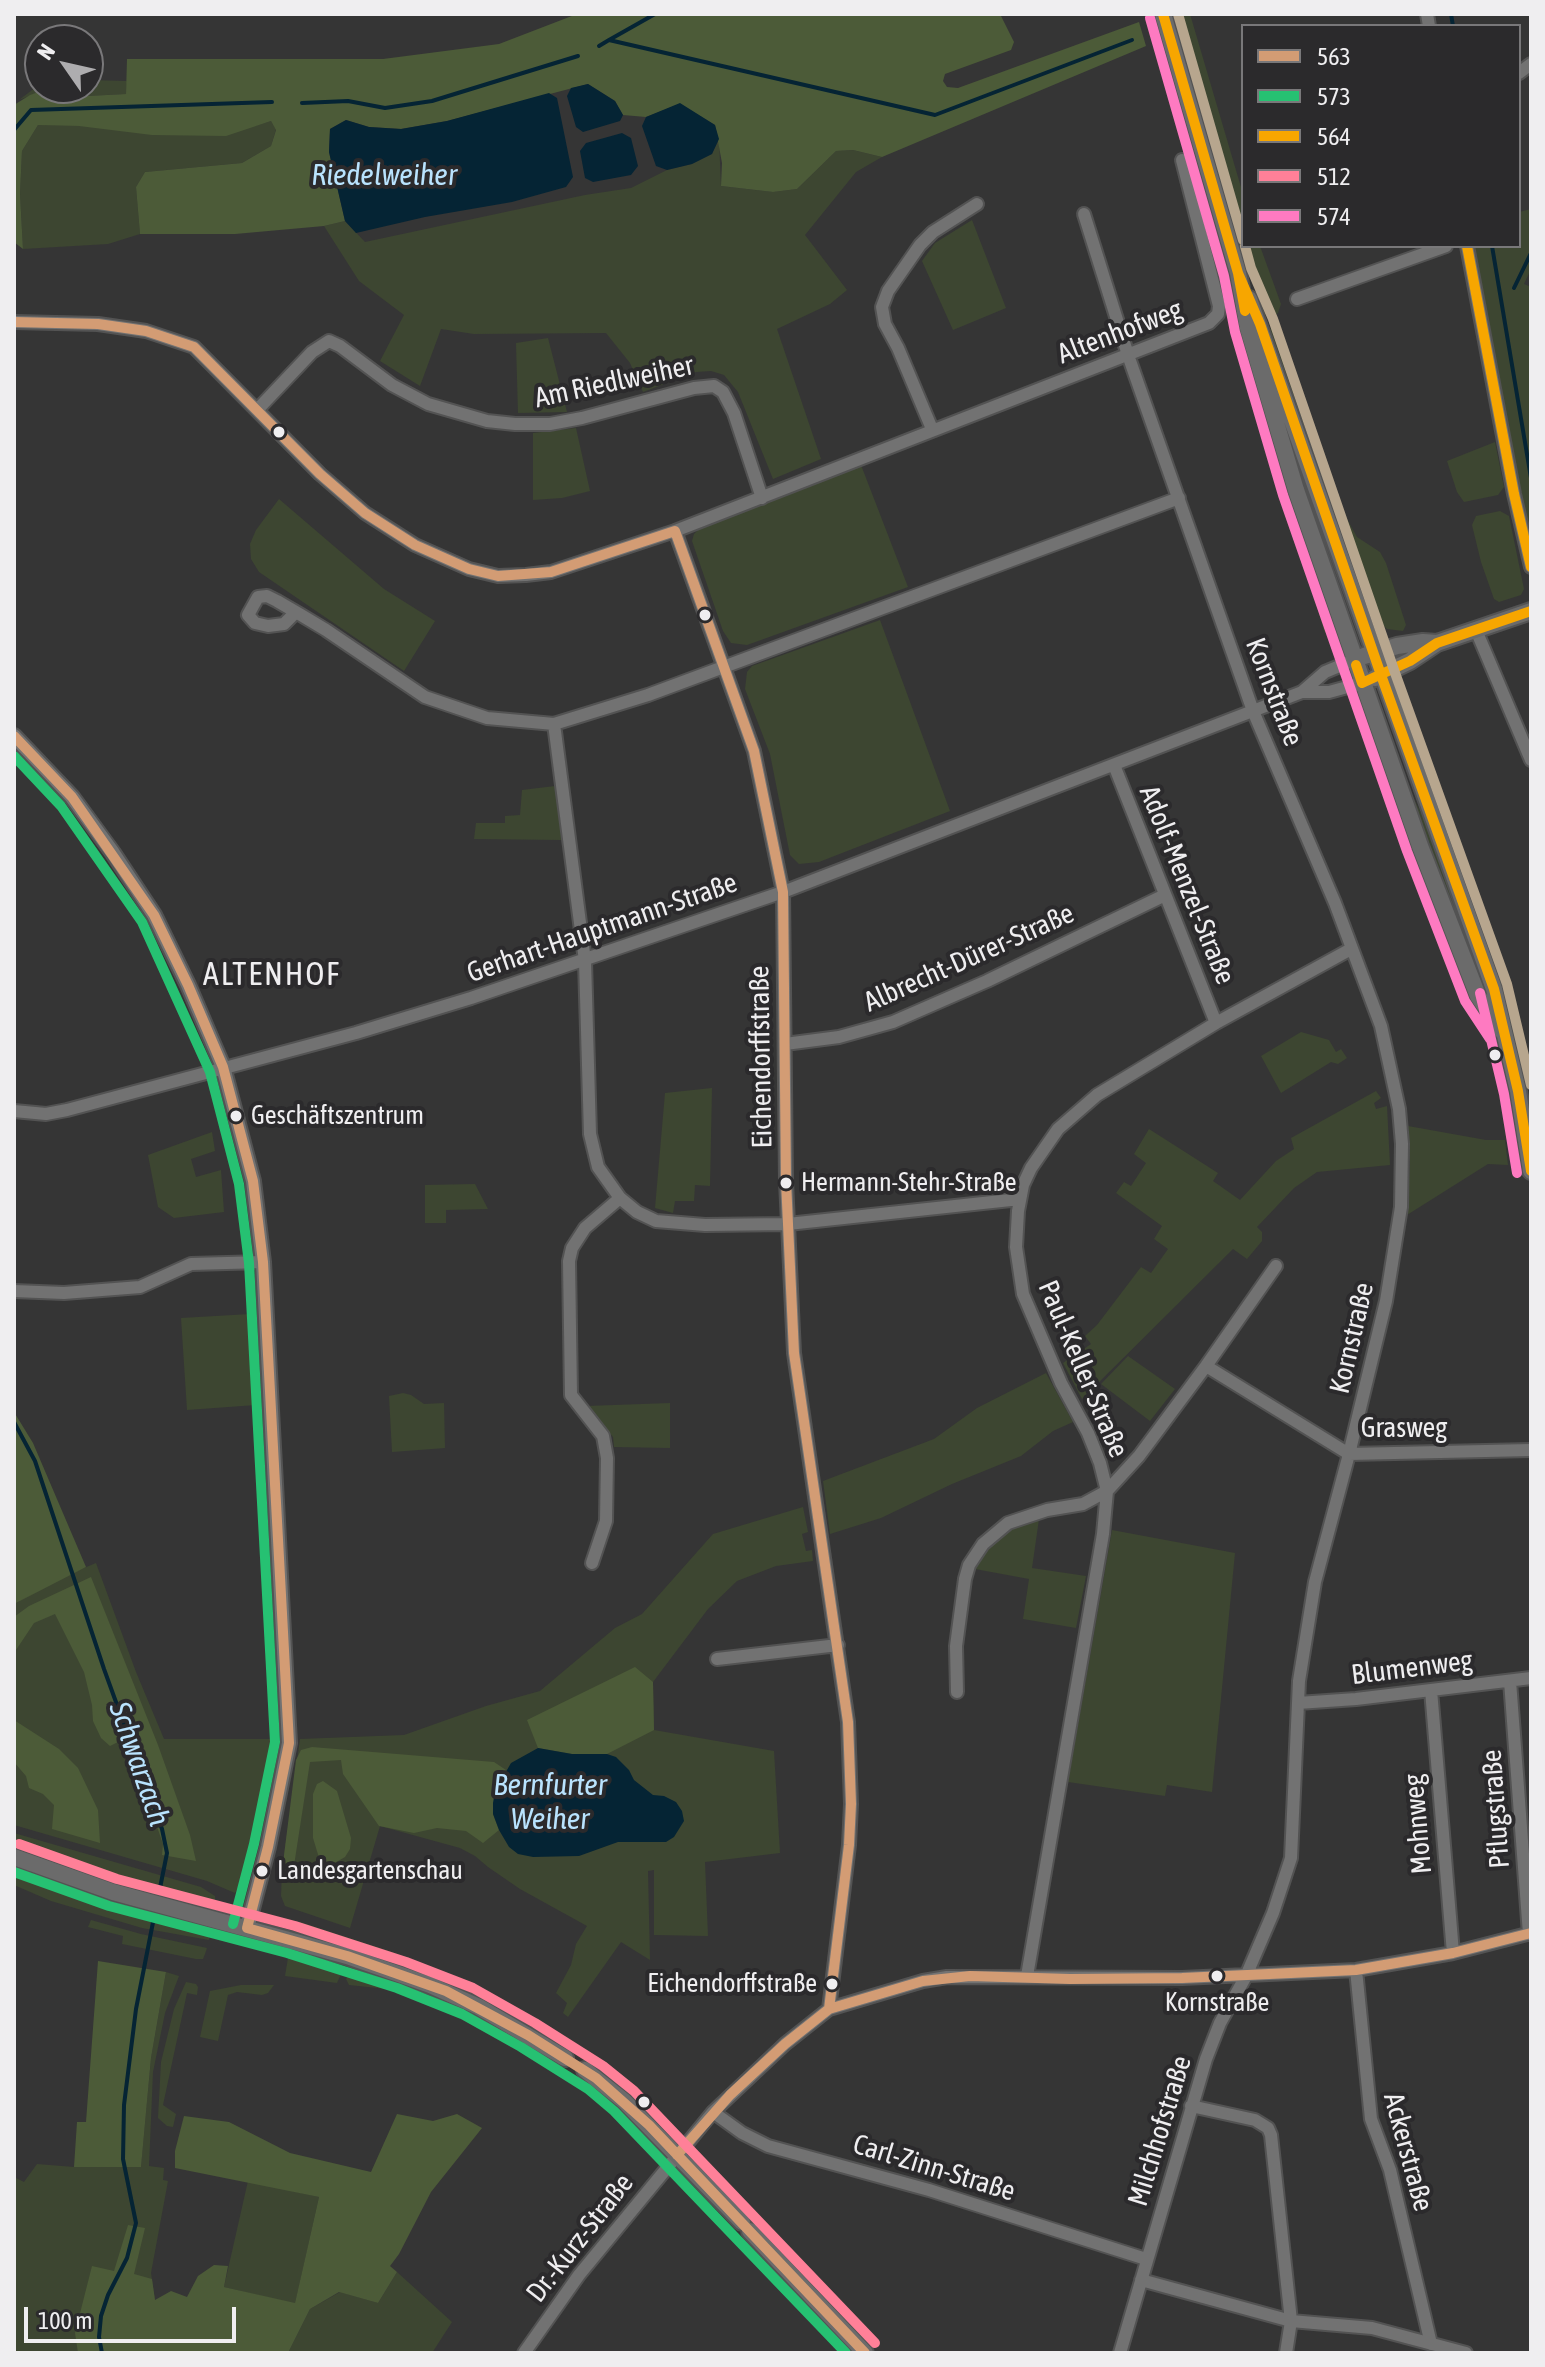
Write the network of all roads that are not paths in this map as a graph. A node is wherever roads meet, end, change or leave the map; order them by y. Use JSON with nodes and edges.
{"nodes":[{"id":1,"x":1163,"y":14,"type":"edge"},
{"id":2,"x":1182,"y":160,"type":"dead end"},
{"id":3,"x":977,"y":204,"type":"dead end"},
{"id":4,"x":1084,"y":214,"type":"dead end"},
{"id":5,"x":1440,"y":248,"type":"edge"},
{"id":6,"x":1467,"y":248,"type":"edge"},
{"id":7,"x":1238,"y":273,"type":"junction"},
{"id":8,"x":1297,"y":299,"type":"dead end"},
{"id":9,"x":14,"y":322,"type":"edge"},
{"id":10,"x":1128,"y":355,"type":"junction"},
{"id":11,"x":258,"y":409,"type":"junction"},
{"id":12,"x":932,"y":429,"type":"junction"},
{"id":13,"x":762,"y":498,"type":"junction"},
{"id":14,"x":1179,"y":498,"type":"junction"},
{"id":15,"x":675,"y":531,"type":"junction"},
{"id":16,"x":1531,"y":567,"type":"edge"},
{"id":17,"x":1531,"y":611,"type":"edge"},
{"id":18,"x":296,"y":612,"type":"dead end"},
{"id":19,"x":1476,"y":630,"type":"junction"},
{"id":20,"x":1437,"y":643,"type":"junction"},
{"id":21,"x":1374,"y":652,"type":"junction"},
{"id":22,"x":1354,"y":660,"type":"junction"},
{"id":23,"x":724,"y":666,"type":"junction"},
{"id":24,"x":1381,"y":675,"type":"junction"},
{"id":25,"x":1362,"y":683,"type":"junction"},
{"id":26,"x":1302,"y":692,"type":"junction"},
{"id":27,"x":1253,"y":711,"type":"junction"},
{"id":28,"x":554,"y":724,"type":"junction"},
{"id":29,"x":14,"y":736,"type":"edge"},
{"id":30,"x":1531,"y":760,"type":"edge"},
{"id":31,"x":1114,"y":765,"type":"junction"},
{"id":32,"x":783,"y":892,"type":"junction"},
{"id":33,"x":1165,"y":895,"type":"junction"},
{"id":34,"x":1351,"y":949,"type":"junction"},
{"id":35,"x":585,"y":961,"type":"junction"},
{"id":36,"x":1216,"y":1023,"type":"junction"},
{"id":37,"x":1502,"y":1031,"type":"junction"},
{"id":38,"x":785,"y":1044,"type":"junction"},
{"id":39,"x":223,"y":1067,"type":"junction"},
{"id":40,"x":14,"y":1111,"type":"edge"},
{"id":41,"x":1531,"y":1171,"type":"edge"},
{"id":42,"x":620,"y":1198,"type":"junction"},
{"id":43,"x":1020,"y":1199,"type":"junction"},
{"id":44,"x":788,"y":1224,"type":"junction"},
{"id":45,"x":263,"y":1262,"type":"junction"},
{"id":46,"x":1276,"y":1266,"type":"dead end"},
{"id":47,"x":14,"y":1291,"type":"edge"},
{"id":48,"x":1206,"y":1366,"type":"junction"},
{"id":49,"x":1531,"y":1450,"type":"edge"},
{"id":50,"x":1349,"y":1454,"type":"junction"},
{"id":51,"x":1107,"y":1491,"type":"junction"},
{"id":52,"x":592,"y":1563,"type":"dead end"},
{"id":53,"x":838,"y":1645,"type":"junction"},
{"id":54,"x":717,"y":1659,"type":"dead end"},
{"id":55,"x":1531,"y":1678,"type":"edge"},
{"id":56,"x":1510,"y":1681,"type":"junction"},
{"id":57,"x":1431,"y":1690,"type":"junction"},
{"id":58,"x":957,"y":1692,"type":"dead end"},
{"id":59,"x":1298,"y":1703,"type":"junction"},
{"id":60,"x":14,"y":1857,"type":"edge"},
{"id":61,"x":247,"y":1928,"type":"junction"},
{"id":62,"x":1530,"y":1934,"type":"edge"},
{"id":63,"x":1453,"y":1953,"type":"junction"},
{"id":64,"x":1356,"y":1970,"type":"junction"},
{"id":65,"x":1027,"y":1976,"type":"junction"},
{"id":66,"x":1246,"y":1976,"type":"junction"},
{"id":67,"x":829,"y":2009,"type":"junction"},
{"id":68,"x":565,"y":2058,"type":"joint"},
{"id":69,"x":585,"y":2070,"type":"joint"},
{"id":70,"x":1191,"y":2106,"type":"junction"},
{"id":71,"x":713,"y":2112,"type":"junction"},
{"id":72,"x":677,"y":2155,"type":"junction"},
{"id":73,"x":1146,"y":2259,"type":"junction"},
{"id":74,"x":1141,"y":2280,"type":"junction"},
{"id":75,"x":1291,"y":2321,"type":"junction"},
{"id":76,"x":1431,"y":2344,"type":"junction"},
{"id":77,"x":524,"y":2353,"type":"edge"},
{"id":78,"x":865,"y":2353,"type":"edge"},
{"id":79,"x":1120,"y":2353,"type":"edge"},
{"id":80,"x":1286,"y":2353,"type":"edge"},
{"id":81,"x":1466,"y":2353,"type":"edge"}],
"edges":[{"from":1,"to":7,"type":"main road"},
{"from":2,"to":10,"type":"street","name":"Altenhofweg"},
{"from":3,"to":12,"type":"street"},
{"from":4,"to":10,"type":"street","name":"Kornstraße"},
{"from":5,"to":8,"type":"street"},
{"from":6,"to":16,"type":"street"},
{"from":7,"to":21,"type":"main road"},
{"from":7,"to":22,"type":"main road"},
{"from":9,"to":11,"type":"street","name":"Altenhofweg"},
{"from":10,"to":12,"type":"street","name":"Altenhofweg"},
{"from":10,"to":14,"type":"street","name":"Kornstraße"},
{"from":11,"to":13,"type":"street","name":"Am Riedlweiher"},
{"from":11,"to":15,"type":"street","name":"Altenhofweg"},
{"from":12,"to":13,"type":"street","name":"Altenhofweg"},
{"from":13,"to":15,"type":"street","name":"Altenhofweg"},
{"from":14,"to":23,"type":"street"},
{"from":14,"to":27,"type":"street","name":"Kornstraße"},
{"from":15,"to":23,"type":"street","name":"Eichendorffstraße"},
{"from":17,"to":19,"type":"main road"},
{"from":18,"to":28,"type":"street"},
{"from":19,"to":20,"type":"main road"},
{"from":19,"to":30,"type":"street"},
{"from":20,"to":21,"type":"main road"},
{"from":20,"to":24,"type":"main road"},
{"from":21,"to":22,"type":"main road"},
{"from":21,"to":24,"type":"main road"},
{"from":22,"to":25,"type":"main road"},
{"from":22,"to":26,"type":"street","name":"Gerhart-Hauptmann-Straße"},
{"from":23,"to":28,"type":"street"},
{"from":23,"to":32,"type":"street","name":"Eichendorffstraße"},
{"from":24,"to":25,"type":"main road"},
{"from":24,"to":37,"type":"main road"},
{"from":25,"to":26,"type":"street","name":"Gerhart-Hauptmann-Straße"},
{"from":25,"to":37,"type":"main road"},
{"from":26,"to":27,"type":"street","name":"Gerhart-Hauptmann-Straße"},
{"from":27,"to":31,"type":"street","name":"Gerhart-Hauptmann-Straße"},
{"from":27,"to":34,"type":"street","name":"Kornstraße"},
{"from":28,"to":35,"type":"street"},
{"from":29,"to":39,"type":"street"},
{"from":31,"to":32,"type":"street","name":"Gerhart-Hauptmann-Straße"},
{"from":31,"to":33,"type":"street","name":"Adolf-Menzel-Straße"},
{"from":32,"to":35,"type":"street","name":"Gerhart-Hauptmann-Straße"},
{"from":32,"to":38,"type":"street","name":"Eichendorffstraße"},
{"from":33,"to":36,"type":"street","name":"Adolf-Menzel-Straße"},
{"from":33,"to":38,"type":"street","name":"Albrecht-Dürer-Straße"},
{"from":34,"to":36,"type":"street","name":"Paul-Keller-Straße"},
{"from":34,"to":50,"type":"street","name":"Kornstraße"},
{"from":35,"to":39,"type":"street","name":"Gerhart-Hauptmann-Straße"},
{"from":35,"to":42,"type":"street"},
{"from":36,"to":43,"type":"street","name":"Paul-Keller-Straße"},
{"from":37,"to":41,"type":"main road"},
{"from":38,"to":44,"type":"street","name":"Eichendorffstraße"},
{"from":39,"to":40,"type":"street","name":"Gerhart-Hauptmann-Straße"},
{"from":39,"to":45,"type":"street"},
{"from":42,"to":44,"type":"street"},
{"from":42,"to":52,"type":"street"},
{"from":43,"to":44,"type":"street"},
{"from":43,"to":51,"type":"street","name":"Paul-Keller-Straße"},
{"from":44,"to":53,"type":"street","name":"Eichendorffstraße"},
{"from":45,"to":47,"type":"street"},
{"from":45,"to":61,"type":"street"},
{"from":46,"to":48,"type":"street"},
{"from":48,"to":50,"type":"street","name":"Grasweg"},
{"from":48,"to":51,"type":"street"},
{"from":49,"to":50,"type":"street","name":"Grasweg"},
{"from":50,"to":59,"type":"street","name":"Kornstraße"},
{"from":51,"to":58,"type":"street"},
{"from":51,"to":65,"type":"street","name":"Paul-Keller-Straße"},
{"from":53,"to":54,"type":"street"},
{"from":53,"to":67,"type":"street","name":"Eichendorffstraße"},
{"from":55,"to":56,"type":"street","name":"Blumenweg"},
{"from":56,"to":57,"type":"street","name":"Blumenweg"},
{"from":56,"to":62,"type":"street","name":"Pflugstraße"},
{"from":57,"to":59,"type":"street","name":"Blumenweg"},
{"from":57,"to":63,"type":"street","name":"Mohnweg"},
{"from":59,"to":66,"type":"street","name":"Kornstraße"},
{"from":60,"to":61,"type":"main road"},
{"from":61,"to":68,"type":"main road"},
{"from":62,"to":63,"type":"street"},
{"from":63,"to":64,"type":"street"},
{"from":64,"to":66,"type":"street"},
{"from":64,"to":76,"type":"street","name":"Ackerstraße"},
{"from":65,"to":66,"type":"street"},
{"from":65,"to":67,"type":"street"},
{"from":66,"to":70,"type":"street","name":"Milchhofstraße"},
{"from":67,"to":71,"type":"street"},
{"from":68,"to":69,"type":"street"},
{"from":69,"to":72,"type":"main road"},
{"from":70,"to":73,"type":"street","name":"Milchhofstraße"},
{"from":70,"to":75,"type":"street"},
{"from":71,"to":72,"type":"street"},
{"from":71,"to":73,"type":"street","name":"Carl-Zinn-Straße"},
{"from":72,"to":77,"type":"street","name":"Dr.-Kurz-Straße"},
{"from":72,"to":78,"type":"main road"},
{"from":73,"to":74,"type":"street","name":"Milchhofstraße"},
{"from":74,"to":75,"type":"street"},
{"from":74,"to":79,"type":"street","name":"Milchhofstraße"},
{"from":75,"to":76,"type":"street"},
{"from":75,"to":80,"type":"street"},
{"from":76,"to":81,"type":"street"}]}
